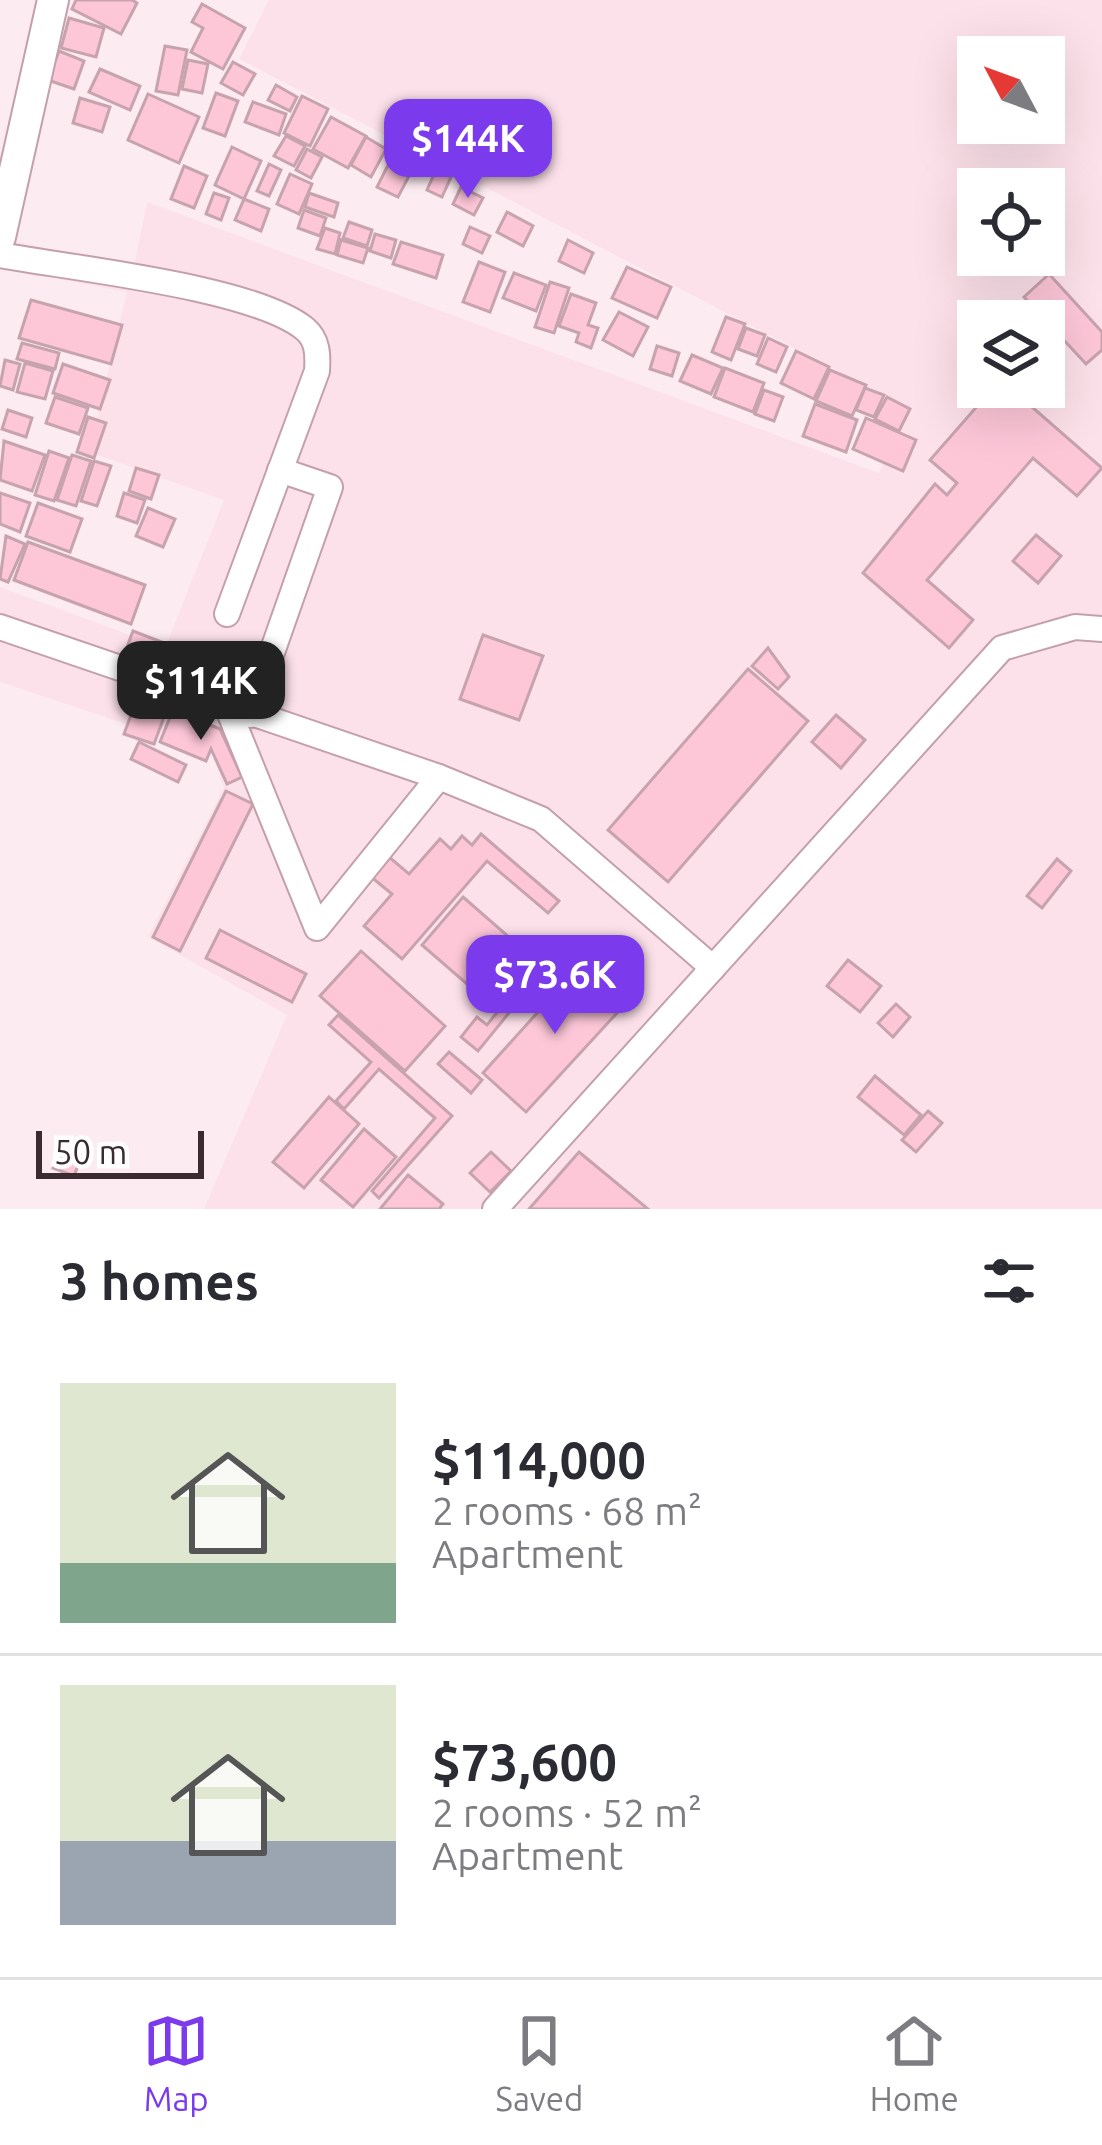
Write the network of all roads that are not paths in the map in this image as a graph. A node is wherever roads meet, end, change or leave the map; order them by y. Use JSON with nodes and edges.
{"nodes":[{"id":1,"x":53,"y":0,"type":"edge"},
{"id":2,"x":0,"y":237,"type":"edge"},
{"id":3,"x":0,"y":255,"type":"edge"},
{"id":4,"x":280,"y":470,"type":"junction"},
{"id":5,"x":227,"y":614,"type":"dead end"},
{"id":6,"x":0,"y":627,"type":"edge"},
{"id":7,"x":1102,"y":629,"type":"edge"},
{"id":8,"x":239,"y":712,"type":"junction"},
{"id":9,"x":439,"y":777,"type":"junction"},
{"id":10,"x":713,"y":968,"type":"junction"},
{"id":11,"x":495,"y":1209,"type":"edge"}],
"edges":[{"from":1,"to":2,"type":"main road"},
{"from":3,"to":4,"type":"lane"},
{"from":4,"to":5,"type":"lane"},
{"from":4,"to":8,"type":"lane"},
{"from":6,"to":8,"type":"lane"},
{"from":7,"to":10,"type":"lane"},
{"from":8,"to":9,"type":"lane"},
{"from":8,"to":9,"type":"lane"},
{"from":9,"to":10,"type":"lane"},
{"from":10,"to":11,"type":"lane"}]}
